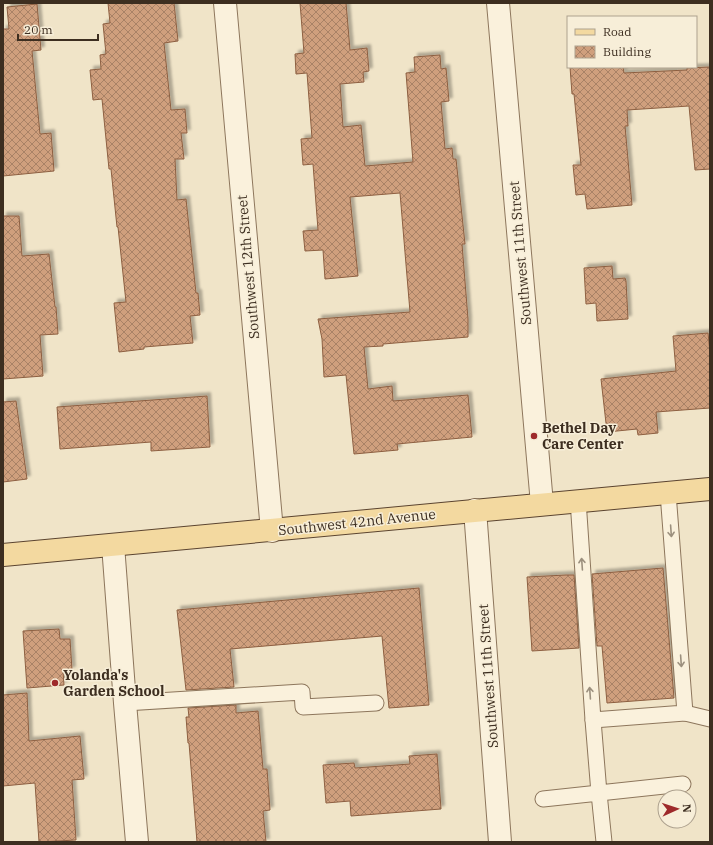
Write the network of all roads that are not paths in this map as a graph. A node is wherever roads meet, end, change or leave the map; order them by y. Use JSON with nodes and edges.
{"nodes":[{"id":1,"x":225,"y":3,"type":"edge"},
{"id":2,"x":498,"y":3,"type":"edge"},
{"id":3,"x":710,"y":489,"type":"edge"},
{"id":4,"x":668,"y":492,"type":"junction"},
{"id":5,"x":578,"y":500,"type":"junction"},
{"id":6,"x":542,"y":504,"type":"junction"},
{"id":7,"x":475,"y":510,"type":"junction"},
{"id":8,"x":272,"y":530,"type":"junction"},
{"id":9,"x":113,"y":545,"type":"junction"},
{"id":10,"x":3,"y":555,"type":"edge"},
{"id":11,"x":376,"y":703,"type":"dead end"},
{"id":12,"x":125,"y":704,"type":"junction"},
{"id":13,"x":685,"y":713,"type":"junction"},
{"id":14,"x":710,"y":719,"type":"edge"},
{"id":15,"x":593,"y":720,"type":"junction"},
{"id":16,"x":683,"y":784,"type":"dead end"},
{"id":17,"x":599,"y":793,"type":"junction"},
{"id":18,"x":543,"y":799,"type":"dead end"},
{"id":19,"x":137,"y":842,"type":"edge"},
{"id":20,"x":500,"y":842,"type":"edge"},
{"id":21,"x":604,"y":842,"type":"edge"}],
"edges":[{"from":1,"to":8,"type":"street","name":"Southwest 12th Street"},
{"from":2,"to":6,"type":"street","name":"Southwest 11th Street"},
{"from":3,"to":4,"type":"main road","name":"Southwest 42nd Avenue"},
{"from":4,"to":5,"type":"main road","name":"Southwest 42nd Avenue"},
{"from":4,"to":13,"type":"lane","one_way":true},
{"from":5,"to":6,"type":"main road","name":"Southwest 42nd Avenue"},
{"from":15,"to":5,"type":"lane","one_way":true},
{"from":6,"to":7,"type":"main road","name":"Southwest 42nd Avenue"},
{"from":7,"to":8,"type":"main road","name":"Southwest 42nd Avenue"},
{"from":7,"to":20,"type":"street","name":"Southwest 11th Street"},
{"from":8,"to":9,"type":"main road","name":"Southwest 42nd Avenue"},
{"from":9,"to":10,"type":"main road","name":"Southwest 42nd Avenue"},
{"from":9,"to":12,"type":"street"},
{"from":11,"to":12,"type":"lane"},
{"from":12,"to":19,"type":"street"},
{"from":13,"to":14,"type":"lane"},
{"from":13,"to":15,"type":"lane"},
{"from":15,"to":17,"type":"lane"},
{"from":16,"to":17,"type":"lane"},
{"from":17,"to":18,"type":"lane"},
{"from":17,"to":21,"type":"lane"}]}
